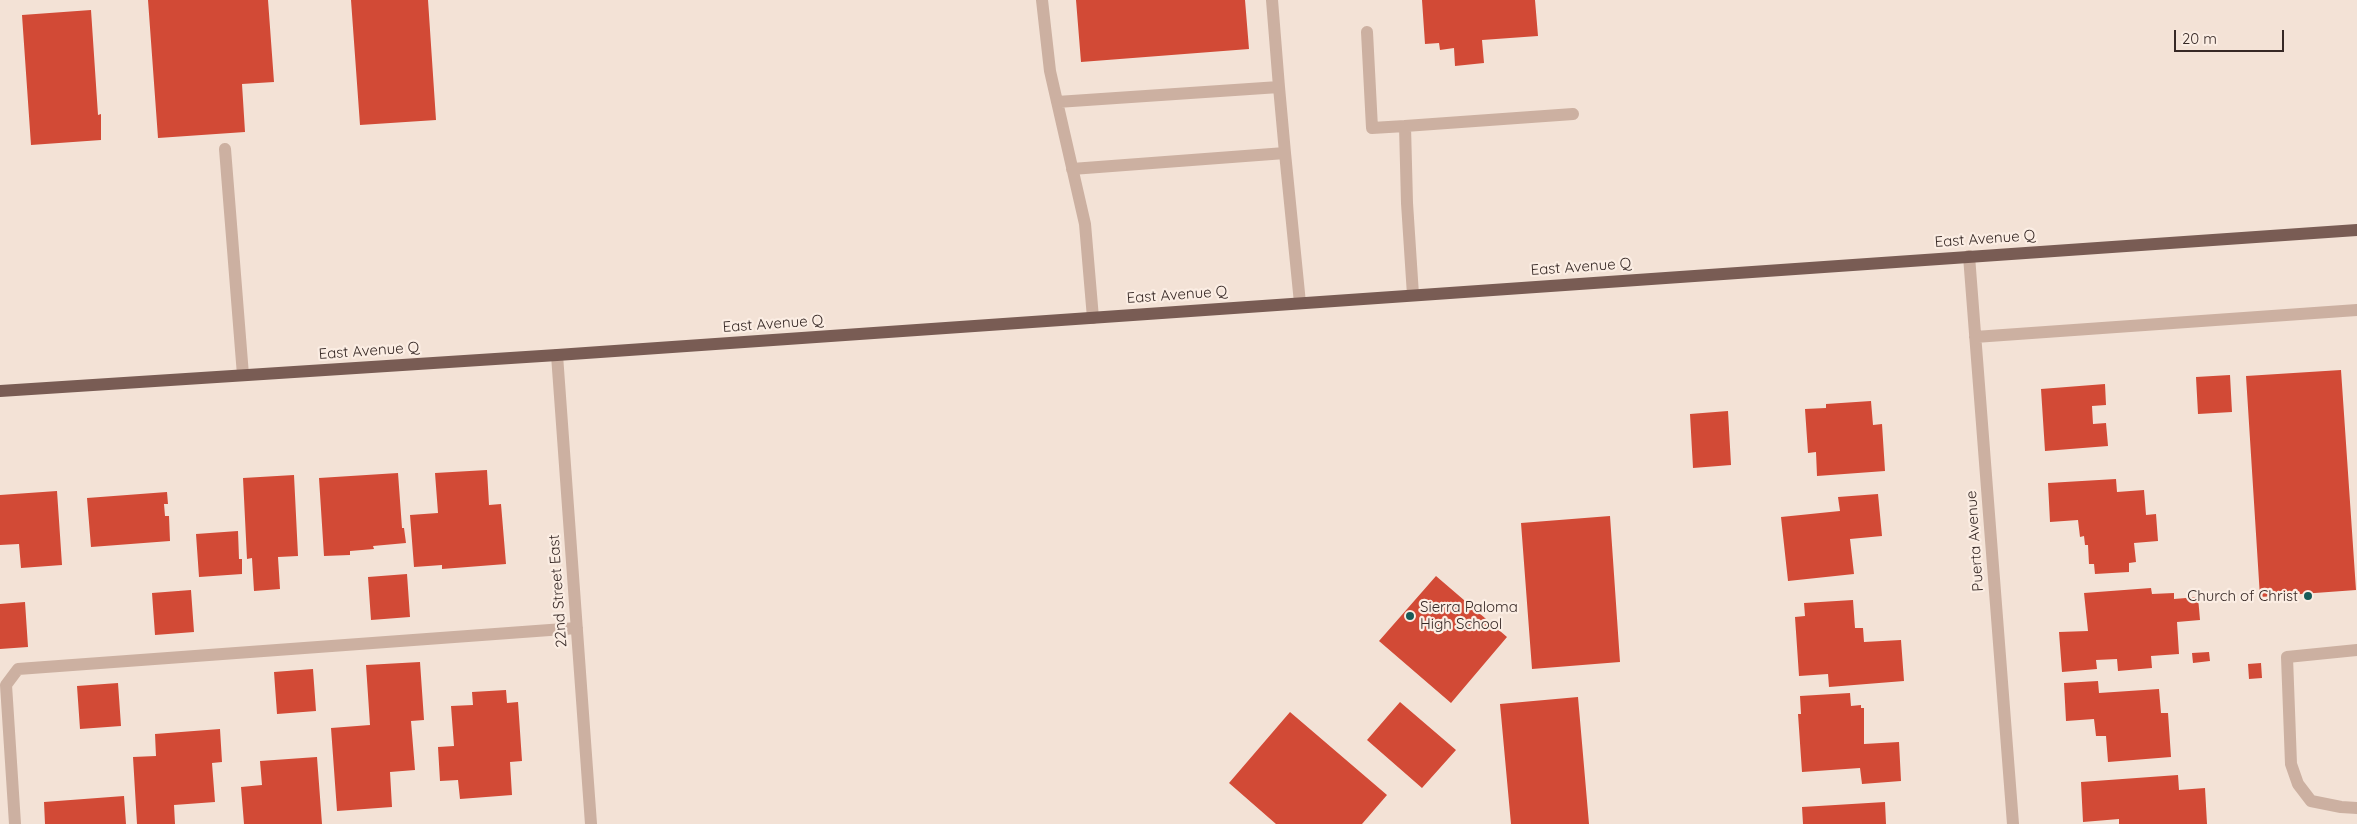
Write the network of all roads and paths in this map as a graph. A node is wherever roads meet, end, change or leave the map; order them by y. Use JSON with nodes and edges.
{"nodes":[{"id":1,"x":1042,"y":0,"type":"edge"},
{"id":2,"x":1272,"y":0,"type":"edge"},
{"id":3,"x":1367,"y":32,"type":"dead end"},
{"id":4,"x":1279,"y":87,"type":"junction"},
{"id":5,"x":1057,"y":102,"type":"junction"},
{"id":6,"x":1573,"y":114,"type":"dead end"},
{"id":7,"x":1405,"y":126,"type":"junction"},
{"id":8,"x":225,"y":149,"type":"dead end"},
{"id":9,"x":1285,"y":153,"type":"junction"},
{"id":10,"x":1072,"y":169,"type":"junction"},
{"id":11,"x":2357,"y":230,"type":"edge"},
{"id":12,"x":1969,"y":256,"type":"junction"},
{"id":13,"x":1413,"y":295,"type":"junction"},
{"id":14,"x":1300,"y":303,"type":"junction"},
{"id":15,"x":2357,"y":310,"type":"edge"},
{"id":16,"x":1093,"y":318,"type":"junction"},
{"id":17,"x":1975,"y":337,"type":"junction"},
{"id":18,"x":557,"y":355,"type":"junction"},
{"id":19,"x":243,"y":375,"type":"junction"},
{"id":20,"x":0,"y":391,"type":"edge"},
{"id":21,"x":576,"y":628,"type":"junction"},
{"id":22,"x":2357,"y":650,"type":"edge"},
{"id":23,"x":2357,"y":808,"type":"edge"},
{"id":24,"x":15,"y":824,"type":"edge"},
{"id":25,"x":591,"y":824,"type":"edge"},
{"id":26,"x":2013,"y":824,"type":"edge"}],
"edges":[{"from":1,"to":5,"type":"street"},
{"from":2,"to":4,"type":"street"},
{"from":3,"to":7,"type":"street"},
{"from":4,"to":5,"type":"street"},
{"from":4,"to":9,"type":"street"},
{"from":5,"to":10,"type":"street"},
{"from":6,"to":7,"type":"street"},
{"from":7,"to":13,"type":"street"},
{"from":8,"to":19,"type":"street"},
{"from":9,"to":10,"type":"street"},
{"from":9,"to":14,"type":"street"},
{"from":10,"to":16,"type":"street"},
{"from":11,"to":12,"type":"main road","name":"East Avenue Q"},
{"from":12,"to":13,"type":"main road","name":"East Avenue Q"},
{"from":12,"to":17,"type":"street","name":"Puerta Avenue"},
{"from":13,"to":14,"type":"main road","name":"East Avenue Q"},
{"from":14,"to":16,"type":"main road","name":"East Avenue Q"},
{"from":15,"to":17,"type":"street"},
{"from":16,"to":18,"type":"main road","name":"East Avenue Q"},
{"from":17,"to":26,"type":"street","name":"Puerta Avenue"},
{"from":18,"to":19,"type":"main road","name":"East Avenue Q"},
{"from":18,"to":21,"type":"street","name":"22nd Street East"},
{"from":19,"to":20,"type":"main road","name":"East Avenue Q"},
{"from":21,"to":24,"type":"street"},
{"from":21,"to":25,"type":"street","name":"22nd Street East"},
{"from":22,"to":23,"type":"street"}]}
